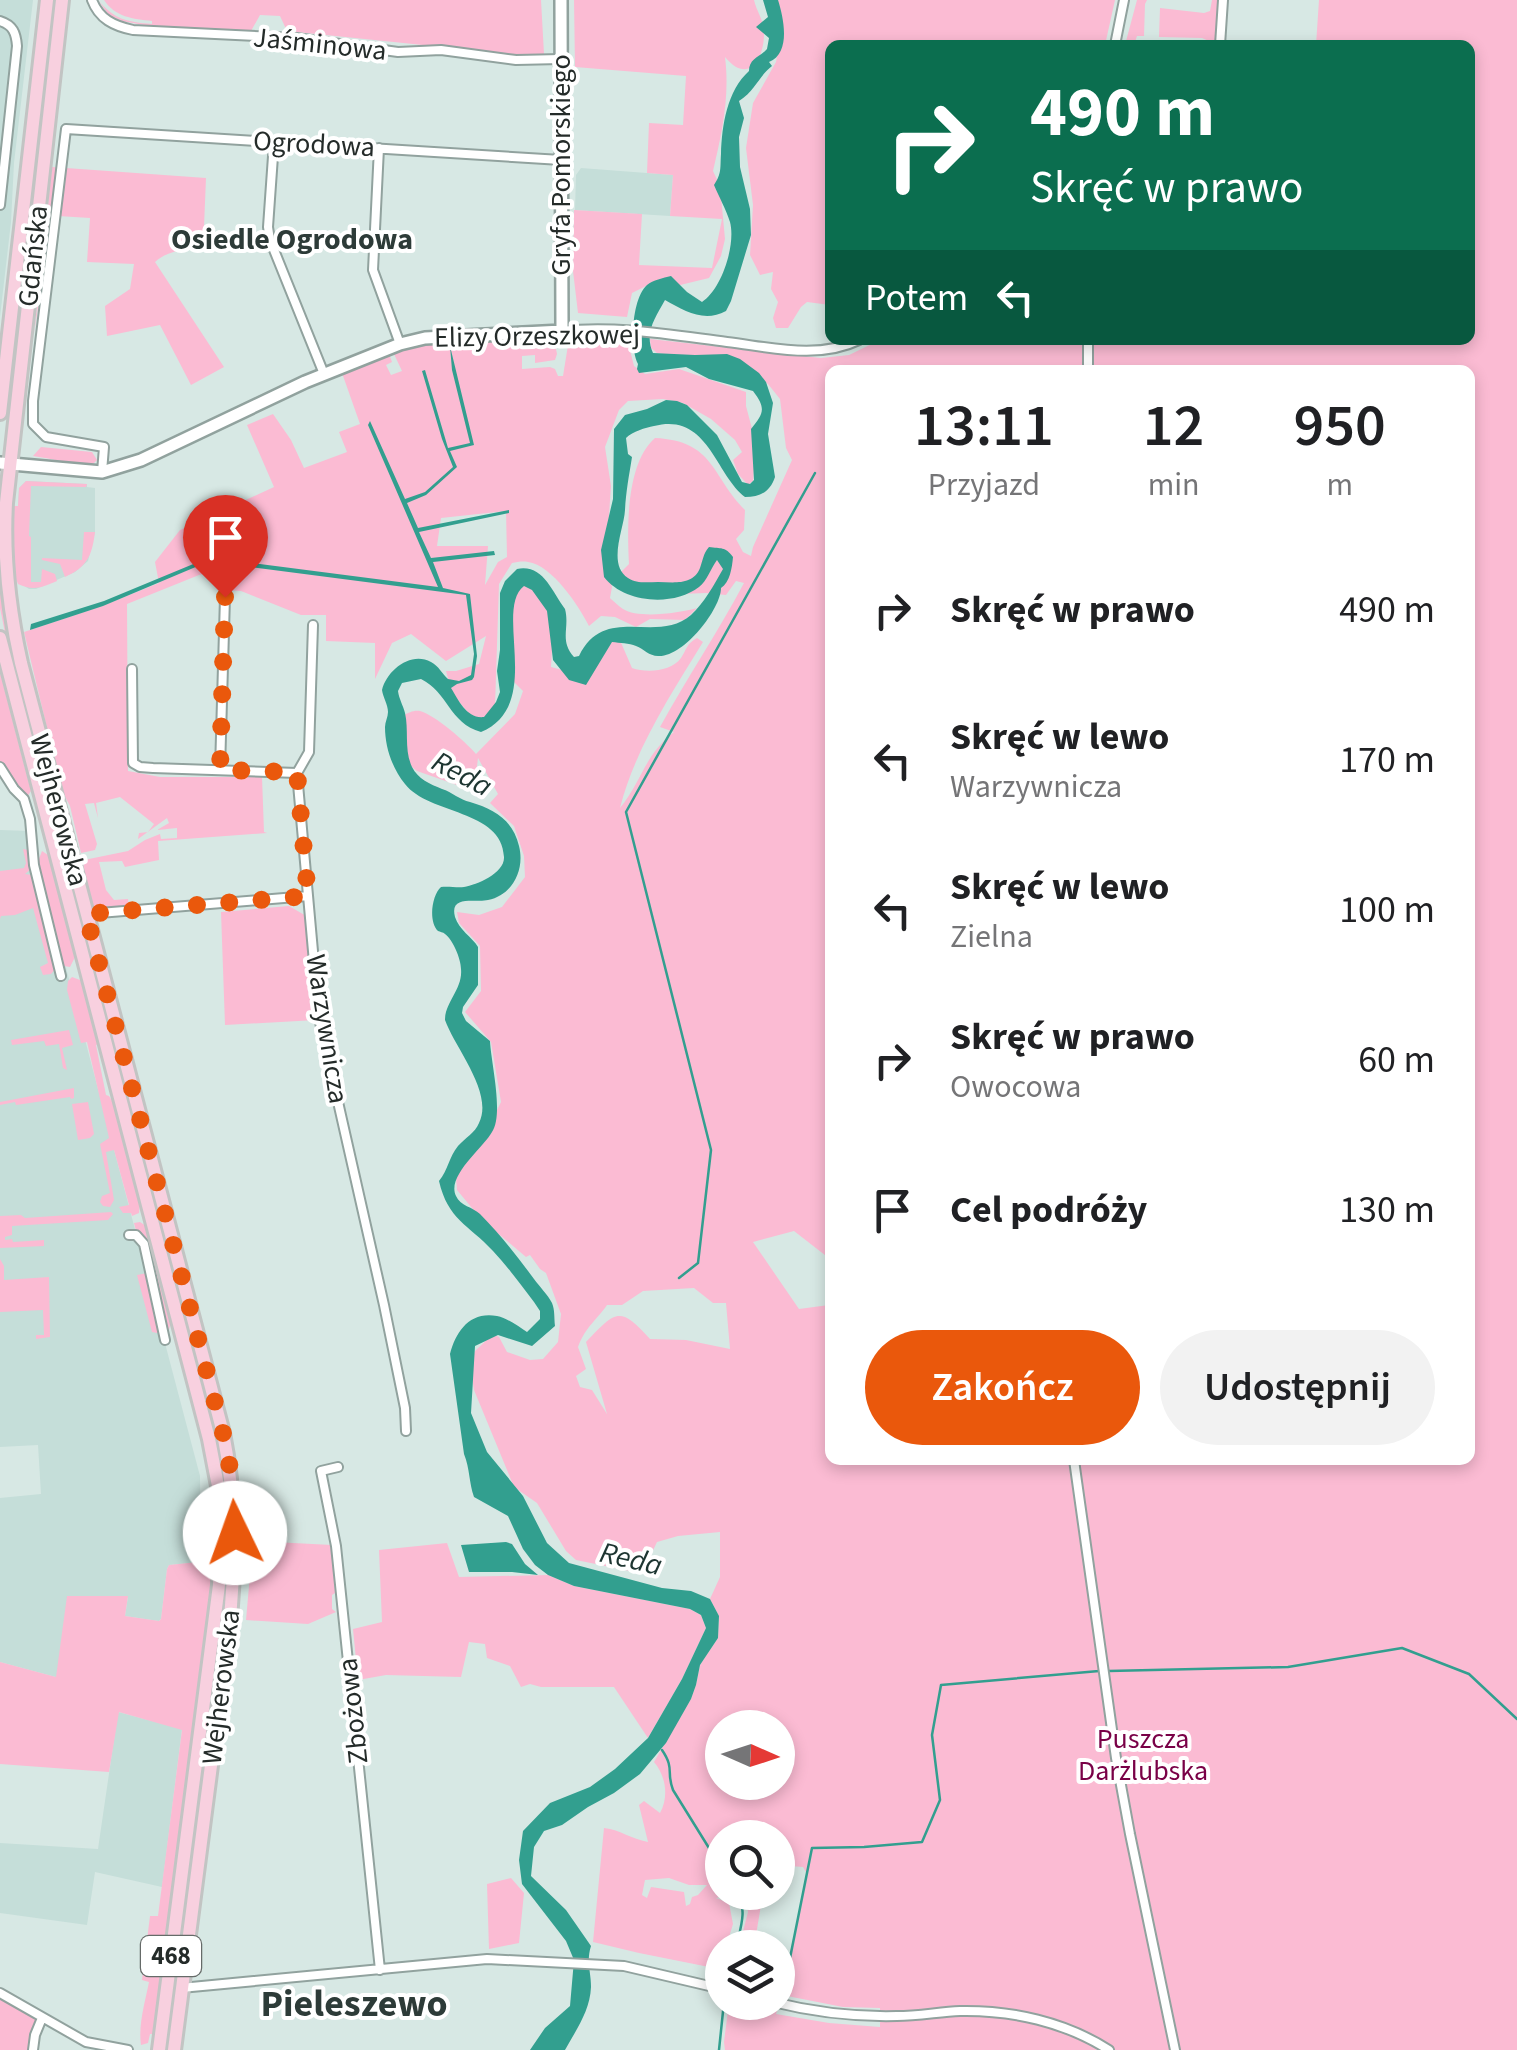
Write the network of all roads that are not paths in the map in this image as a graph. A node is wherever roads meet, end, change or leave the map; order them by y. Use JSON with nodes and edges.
{"nodes":[{"id":1,"x":45,"y":0,"type":"edge"},
{"id":2,"x":62,"y":0,"type":"edge"},
{"id":3,"x":92,"y":0,"type":"edge"},
{"id":4,"x":561,"y":0,"type":"edge"},
{"id":5,"x":1124,"y":0,"type":"edge"},
{"id":6,"x":1224,"y":0,"type":"edge"},
{"id":7,"x":0,"y":21,"type":"edge"},
{"id":8,"x":1115,"y":40,"type":"edge"},
{"id":9,"x":1220,"y":40,"type":"edge"},
{"id":10,"x":561,"y":59,"type":"junction"},
{"id":11,"x":274,"y":142,"type":"junction"},
{"id":12,"x":379,"y":148,"type":"junction"},
{"id":13,"x":561,"y":160,"type":"junction"},
{"id":14,"x":0,"y":204,"type":"edge"},
{"id":15,"x":562,"y":330,"type":"junction"},
{"id":16,"x":400,"y":344,"type":"junction"},
{"id":17,"x":842,"y":345,"type":"edge"},
{"id":18,"x":324,"y":374,"type":"junction"},
{"id":19,"x":0,"y":413,"type":"edge"},
{"id":20,"x":5,"y":464,"type":"edge"},
{"id":21,"x":102,"y":472,"type":"junction"},
{"id":22,"x":225,"y":597,"type":"dead end"},
{"id":23,"x":313,"y":625,"type":"dead end"},
{"id":24,"x":14,"y":632,"type":"joint"},
{"id":25,"x":0,"y":638,"type":"edge"},
{"id":26,"x":132,"y":668,"type":"dead end"},
{"id":27,"x":0,"y":766,"type":"edge"},
{"id":28,"x":220,"y":770,"type":"junction"},
{"id":29,"x":297,"y":772,"type":"junction"},
{"id":30,"x":308,"y":896,"type":"junction"},
{"id":31,"x":86,"y":914,"type":"junction"},
{"id":32,"x":61,"y":976,"type":"dead end"},
{"id":33,"x":129,"y":1235,"type":"dead end"},
{"id":34,"x":165,"y":1340,"type":"dead end"},
{"id":35,"x":406,"y":1431,"type":"dead end"},
{"id":36,"x":1075,"y":1465,"type":"edge"},
{"id":37,"x":338,"y":1467,"type":"dead end"},
{"id":38,"x":380,"y":1970,"type":"junction"},
{"id":39,"x":705,"y":1985,"type":"edge"},
{"id":40,"x":174,"y":1988,"type":"junction"},
{"id":41,"x":0,"y":1993,"type":"edge"},
{"id":42,"x":795,"y":2007,"type":"edge"},
{"id":43,"x":42,"y":2018,"type":"junction"},
{"id":44,"x":33,"y":2050,"type":"edge"},
{"id":45,"x":128,"y":2050,"type":"edge"},
{"id":46,"x":158,"y":2050,"type":"edge"},
{"id":47,"x":174,"y":2050,"type":"edge"},
{"id":48,"x":1109,"y":2050,"type":"edge"},
{"id":49,"x":1175,"y":2050,"type":"edge"}],
"edges":[{"from":1,"to":19,"type":"main road","name":"Gdańska"},
{"from":2,"to":20,"type":"main road","name":"Gdańska","number":"468"},
{"from":3,"to":10,"type":"street","name":"Jaśminowa"},
{"from":4,"to":10,"type":"street","name":"Gryfa Pomorskiego"},
{"from":5,"to":8,"type":"street"},
{"from":6,"to":9,"type":"street"},
{"from":7,"to":14,"type":"street"},
{"from":10,"to":13,"type":"street","name":"Gryfa Pomorskiego"},
{"from":11,"to":12,"type":"street","name":"Ogrodowa"},
{"from":11,"to":18,"type":"street"},
{"from":11,"to":21,"type":"street","name":"Ogrodowa"},
{"from":12,"to":13,"type":"street","name":"Ogrodowa"},
{"from":12,"to":16,"type":"street"},
{"from":13,"to":15,"type":"street","name":"Gryfa Pomorskiego"},
{"from":15,"to":16,"type":"street","name":"Elizy Orzeszkowej"},
{"from":15,"to":17,"type":"street","name":"Elizy Orzeszkowej"},
{"from":16,"to":18,"type":"street","name":"Elizy Orzeszkowej"},
{"from":18,"to":21,"type":"street","name":"Elizy Orzeszkowej"},
{"from":20,"to":21,"type":"street","name":"Elizy Orzeszkowej"},
{"from":20,"to":24,"type":"main road","name":"Gdańska","number":"468"},
{"from":22,"to":28,"type":"street"},
{"from":23,"to":29,"type":"street","name":"Warzywnicza"},
{"from":24,"to":31,"type":"main road","name":"Wejherowska","number":"468"},
{"from":25,"to":40,"type":"main road","name":"Wejherowska","number":"468"},
{"from":26,"to":28,"type":"street"},
{"from":27,"to":32,"type":"street"},
{"from":28,"to":29,"type":"street"},
{"from":29,"to":30,"type":"street","name":"Warzywnicza"},
{"from":30,"to":31,"type":"street"},
{"from":30,"to":35,"type":"street","name":"Warzywnicza"},
{"from":31,"to":40,"type":"main road","name":"Wejherowska","number":"468"},
{"from":33,"to":34,"type":"street"},
{"from":36,"to":49,"type":"street"},
{"from":37,"to":38,"type":"street","name":"Zbożowa"},
{"from":38,"to":39,"type":"street"},
{"from":38,"to":40,"type":"street"},
{"from":40,"to":46,"type":"main road","name":"Wejherowska","number":"468"},
{"from":40,"to":47,"type":"main road","name":"Wejherowska","number":"468"},
{"from":41,"to":43,"type":"street"},
{"from":42,"to":48,"type":"street"},
{"from":43,"to":44,"type":"street"},
{"from":43,"to":45,"type":"street"}]}
